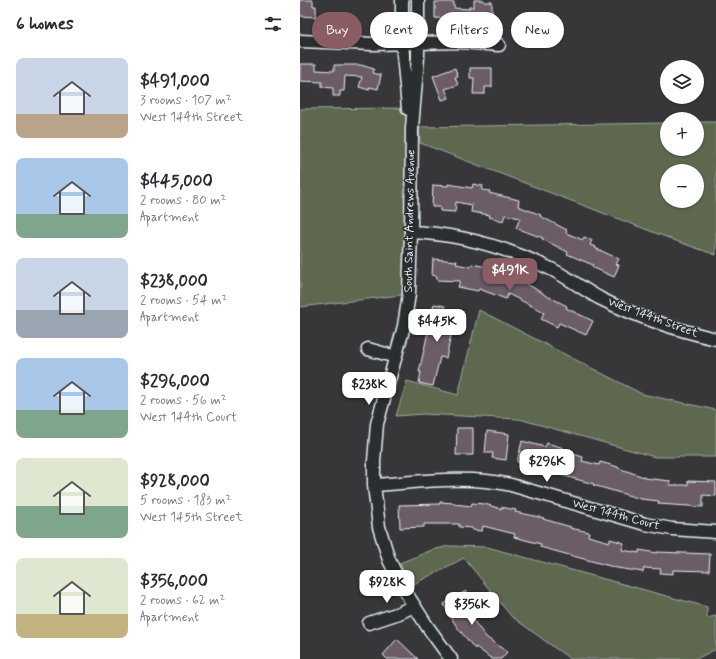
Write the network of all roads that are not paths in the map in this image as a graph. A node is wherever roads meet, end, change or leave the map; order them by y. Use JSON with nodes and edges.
{"nodes":[{"id":1,"x":402,"y":0,"type":"edge"},
{"id":2,"x":418,"y":0,"type":"edge"},
{"id":3,"x":402,"y":12,"type":"edge"},
{"id":4,"x":418,"y":12,"type":"edge"},
{"id":5,"x":300,"y":41,"type":"edge"},
{"id":6,"x":370,"y":44,"type":"edge"},
{"id":7,"x":402,"y":48,"type":"edge"},
{"id":8,"x":418,"y":48,"type":"edge"},
{"id":9,"x":412,"y":128,"type":"junction"},
{"id":10,"x":411,"y":232,"type":"junction"},
{"id":11,"x":716,"y":339,"type":"edge"},
{"id":12,"x":368,"y":349,"type":"dead end"},
{"id":13,"x":396,"y":357,"type":"junction"},
{"id":14,"x":374,"y":485,"type":"junction"},
{"id":15,"x":716,"y":532,"type":"edge"},
{"id":16,"x":414,"y":606,"type":"junction"},
{"id":17,"x":369,"y":624,"type":"dead end"},
{"id":18,"x":451,"y":659,"type":"edge"}],
"edges":[{"from":1,"to":3,"type":"street"},
{"from":2,"to":4,"type":"street","name":"South Saint Andrews Avenue"},
{"from":5,"to":6,"type":"street"},
{"from":7,"to":9,"type":"street"},
{"from":8,"to":9,"type":"street","name":"South Saint Andrews Avenue"},
{"from":9,"to":10,"type":"street","name":"South Saint Andrews Avenue"},
{"from":10,"to":11,"type":"street","name":"West 144th Street"},
{"from":10,"to":13,"type":"street","name":"South Saint Andrews Avenue"},
{"from":12,"to":13,"type":"street"},
{"from":13,"to":14,"type":"street","name":"South Saint Andrews Avenue"},
{"from":14,"to":15,"type":"street","name":"West 144th Court"},
{"from":14,"to":16,"type":"street","name":"South Saint Andrews Avenue"},
{"from":16,"to":17,"type":"street"},
{"from":16,"to":18,"type":"street","name":"South Saint Andrews Avenue"}]}
